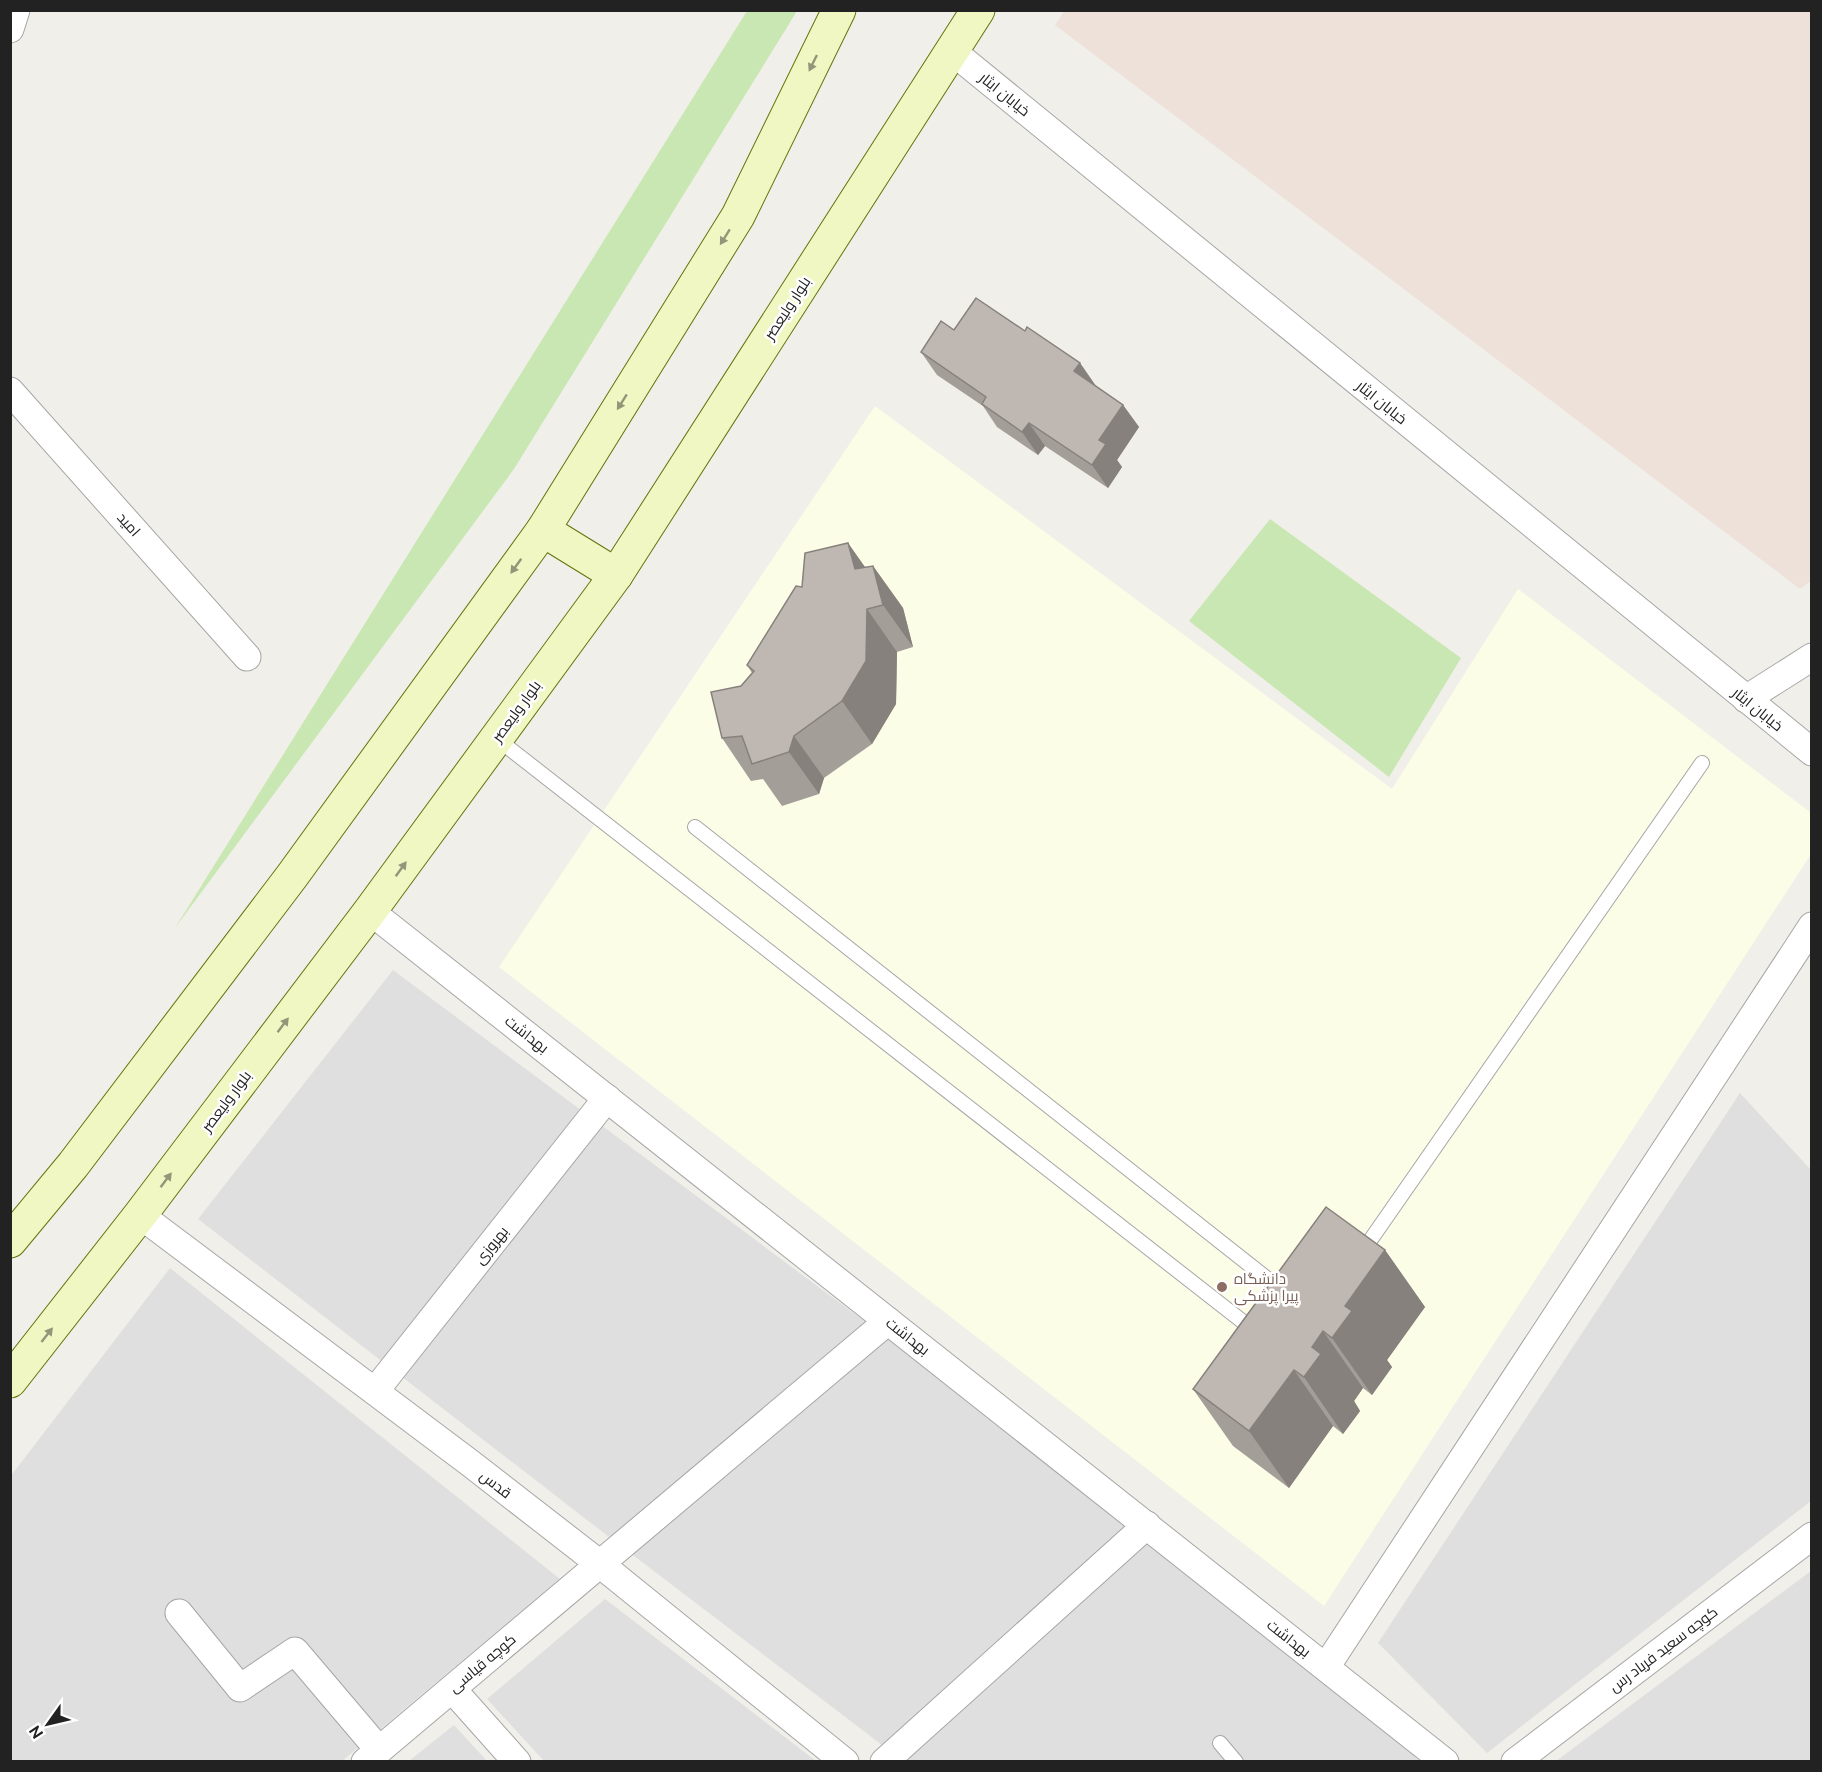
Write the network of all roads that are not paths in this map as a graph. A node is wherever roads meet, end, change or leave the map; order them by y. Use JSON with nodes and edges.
{"nodes":[{"id":1,"x":16,"y":10,"type":"edge"},
{"id":2,"x":839,"y":10,"type":"edge"},
{"id":3,"x":978,"y":10,"type":"edge"},
{"id":4,"x":10,"y":29,"type":"edge"},
{"id":5,"x":952,"y":51,"type":"junction"},
{"id":6,"x":10,"y":391,"type":"edge"},
{"id":7,"x":543,"y":530,"type":"junction"},
{"id":8,"x":616,"y":575,"type":"junction"},
{"id":9,"x":247,"y":657,"type":"dead end"},
{"id":10,"x":1812,"y":657,"type":"edge"},
{"id":11,"x":1746,"y":699,"type":"junction"},
{"id":12,"x":496,"y":738,"type":"junction"},
{"id":13,"x":1812,"y":752,"type":"edge"},
{"id":14,"x":1702,"y":763,"type":"dead end"},
{"id":15,"x":695,"y":827,"type":"dead end"},
{"id":16,"x":370,"y":910,"type":"junction"},
{"id":17,"x":1812,"y":926,"type":"edge"},
{"id":18,"x":607,"y":1098,"type":"junction"},
{"id":19,"x":140,"y":1215,"type":"junction"},
{"id":20,"x":10,"y":1241,"type":"edge"},
{"id":21,"x":1348,"y":1254,"type":"edge"},
{"id":22,"x":1291,"y":1297,"type":"edge"},
{"id":23,"x":888,"y":1321,"type":"junction"},
{"id":24,"x":1268,"y":1341,"type":"edge"},
{"id":25,"x":10,"y":1381,"type":"edge"},
{"id":26,"x":375,"y":1391,"type":"junction"},
{"id":27,"x":1147,"y":1525,"type":"junction"},
{"id":28,"x":1812,"y":1536,"type":"edge"},
{"id":29,"x":600,"y":1564,"type":"junction"},
{"id":30,"x":179,"y":1613,"type":"dead end"},
{"id":31,"x":1326,"y":1667,"type":"junction"},
{"id":32,"x":452,"y":1689,"type":"junction"},
{"id":33,"x":1220,"y":1743,"type":"dead end"},
{"id":34,"x":372,"y":1756,"type":"edge"},
{"id":35,"x":517,"y":1761,"type":"edge"},
{"id":36,"x":845,"y":1761,"type":"edge"},
{"id":37,"x":884,"y":1761,"type":"edge"},
{"id":38,"x":1236,"y":1761,"type":"edge"},
{"id":39,"x":1445,"y":1761,"type":"edge"},
{"id":40,"x":1515,"y":1761,"type":"edge"}],
"edges":[{"from":1,"to":4,"type":"street"},
{"from":2,"to":7,"type":"main road","one_way":true},
{"from":3,"to":5,"type":"main road","name":"بلوار ولیعصر"},
{"from":5,"to":8,"type":"main road","name":"بلوار ولیعصر"},
{"from":5,"to":11,"type":"street","name":"خیابان ایثار"},
{"from":6,"to":9,"type":"street","name":"امید"},
{"from":7,"to":8,"type":"main road"},
{"from":7,"to":20,"type":"main road","one_way":true},
{"from":8,"to":12,"type":"main road","name":"بلوار ولیعصر"},
{"from":10,"to":11,"type":"street"},
{"from":11,"to":13,"type":"street","name":"خیابان ایثار"},
{"from":16,"to":12,"type":"main road","name":"بلوار ولیعصر","one_way":true},
{"from":12,"to":24,"type":"lane"},
{"from":14,"to":21,"type":"lane"},
{"from":15,"to":22,"type":"lane"},
{"from":16,"to":18,"type":"street","name":"بهداشت"},
{"from":19,"to":16,"type":"main road","name":"بلوار ولیعصر","one_way":true},
{"from":17,"to":31,"type":"street"},
{"from":18,"to":23,"type":"street","name":"بهداشت"},
{"from":18,"to":26,"type":"street","name":"بهروزی"},
{"from":25,"to":19,"type":"main road","name":"بلوار ولیعصر","one_way":true},
{"from":19,"to":26,"type":"street","name":"قدس"},
{"from":23,"to":27,"type":"street","name":"بهداشت"},
{"from":23,"to":29,"type":"street","name":"کوچه قیاسی"},
{"from":26,"to":29,"type":"street","name":"قدس"},
{"from":27,"to":31,"type":"street","name":"بهداشت"},
{"from":27,"to":37,"type":"street"},
{"from":28,"to":40,"type":"street","name":"کوچه سعید فریاد رس"},
{"from":29,"to":32,"type":"street","name":"کوچه قیاسی"},
{"from":29,"to":36,"type":"street","name":"قدس"},
{"from":30,"to":34,"type":"street"},
{"from":31,"to":39,"type":"street","name":"بهداشت"},
{"from":32,"to":34,"type":"street","name":"کوچه قیاسی"},
{"from":32,"to":35,"type":"street"},
{"from":33,"to":38,"type":"lane"}]}
